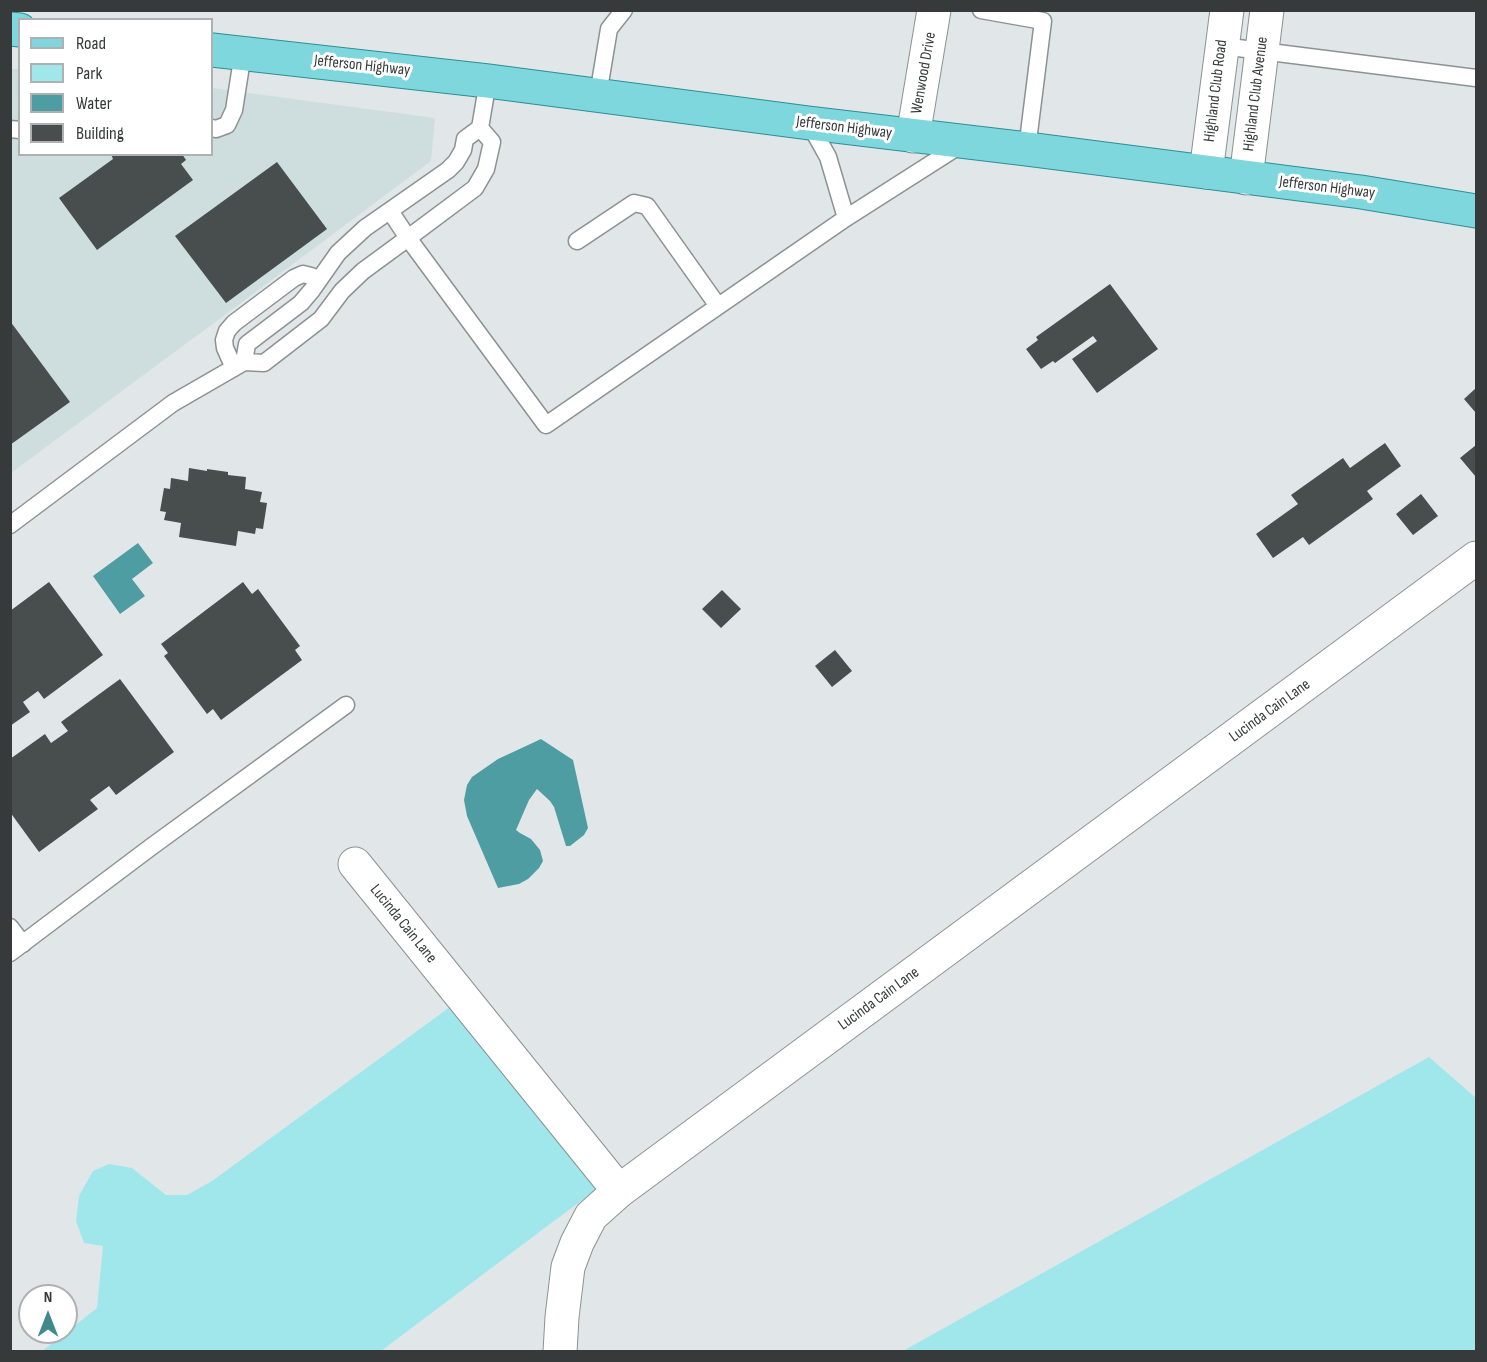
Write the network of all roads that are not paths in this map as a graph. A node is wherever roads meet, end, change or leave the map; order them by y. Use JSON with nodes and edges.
{"nodes":[{"id":1,"x":624,"y":10,"type":"edge"},
{"id":2,"x":934,"y":10,"type":"edge"},
{"id":3,"x":981,"y":10,"type":"edge"},
{"id":4,"x":1227,"y":10,"type":"edge"},
{"id":5,"x":1267,"y":10,"type":"edge"},
{"id":6,"x":1222,"y":46,"type":"junction"},
{"id":7,"x":1262,"y":50,"type":"junction"},
{"id":8,"x":227,"y":51,"type":"edge"},
{"id":9,"x":1476,"y":78,"type":"edge"},
{"id":10,"x":488,"y":81,"type":"junction"},
{"id":11,"x":598,"y":95,"type":"junction"},
{"id":12,"x":809,"y":123,"type":"junction"},
{"id":13,"x":213,"y":128,"type":"edge"},
{"id":14,"x":480,"y":129,"type":"junction"},
{"id":15,"x":913,"y":136,"type":"junction"},
{"id":16,"x":965,"y":142,"type":"junction"},
{"id":17,"x":1027,"y":148,"type":"junction"},
{"id":18,"x":1206,"y":172,"type":"junction"},
{"id":19,"x":1246,"y":178,"type":"junction"},
{"id":20,"x":390,"y":211,"type":"junction"},
{"id":21,"x":1476,"y":211,"type":"edge"},
{"id":22,"x":846,"y":218,"type":"junction"},
{"id":23,"x":408,"y":238,"type":"junction"},
{"id":24,"x":577,"y":241,"type":"dead end"},
{"id":25,"x":320,"y":279,"type":"junction"},
{"id":26,"x":718,"y":306,"type":"junction"},
{"id":27,"x":239,"y":365,"type":"junction"},
{"id":28,"x":10,"y":525,"type":"edge"},
{"id":29,"x":1476,"y":558,"type":"edge"},
{"id":30,"x":346,"y":705,"type":"dead end"},
{"id":31,"x":355,"y":864,"type":"dead end"},
{"id":32,"x":10,"y":927,"type":"edge"},
{"id":33,"x":17,"y":948,"type":"edge"},
{"id":34,"x":619,"y":1191,"type":"junction"},
{"id":35,"x":560,"y":1352,"type":"edge"}],
"edges":[{"from":1,"to":11,"type":"lane"},
{"from":2,"to":15,"type":"street","name":"Wenwood Drive"},
{"from":3,"to":17,"type":"lane"},
{"from":4,"to":6,"type":"street","name":"Highland Club Road"},
{"from":5,"to":7,"type":"street","name":"Highland Club Avenue"},
{"from":6,"to":7,"type":"lane"},
{"from":6,"to":18,"type":"street","name":"Highland Club Road"},
{"from":7,"to":9,"type":"lane"},
{"from":7,"to":19,"type":"street","name":"Highland Club Avenue"},
{"from":8,"to":10,"type":"main road","name":"Jefferson Highway"},
{"from":8,"to":13,"type":"lane"},
{"from":10,"to":11,"type":"main road","name":"Jefferson Highway"},
{"from":10,"to":14,"type":"lane"},
{"from":11,"to":12,"type":"main road","name":"Jefferson Highway"},
{"from":12,"to":15,"type":"main road","name":"Jefferson Highway"},
{"from":12,"to":22,"type":"lane"},
{"from":14,"to":20,"type":"lane"},
{"from":14,"to":23,"type":"lane"},
{"from":15,"to":16,"type":"main road","name":"Jefferson Highway"},
{"from":16,"to":17,"type":"main road","name":"Jefferson Highway"},
{"from":16,"to":22,"type":"lane"},
{"from":17,"to":18,"type":"main road","name":"Jefferson Highway"},
{"from":18,"to":19,"type":"main road","name":"Jefferson Highway"},
{"from":19,"to":21,"type":"main road","name":"Jefferson Highway"},
{"from":20,"to":23,"type":"lane"},
{"from":20,"to":25,"type":"lane"},
{"from":22,"to":26,"type":"lane"},
{"from":23,"to":26,"type":"lane"},
{"from":23,"to":27,"type":"lane"},
{"from":24,"to":26,"type":"lane"},
{"from":25,"to":27,"type":"lane"},
{"from":25,"to":27,"type":"lane"},
{"from":27,"to":28,"type":"lane"},
{"from":29,"to":34,"type":"street","name":"Lucinda Cain Lane"},
{"from":30,"to":33,"type":"lane"},
{"from":31,"to":34,"type":"street","name":"Lucinda Cain Lane"},
{"from":32,"to":33,"type":"lane"},
{"from":34,"to":35,"type":"street"}]}
